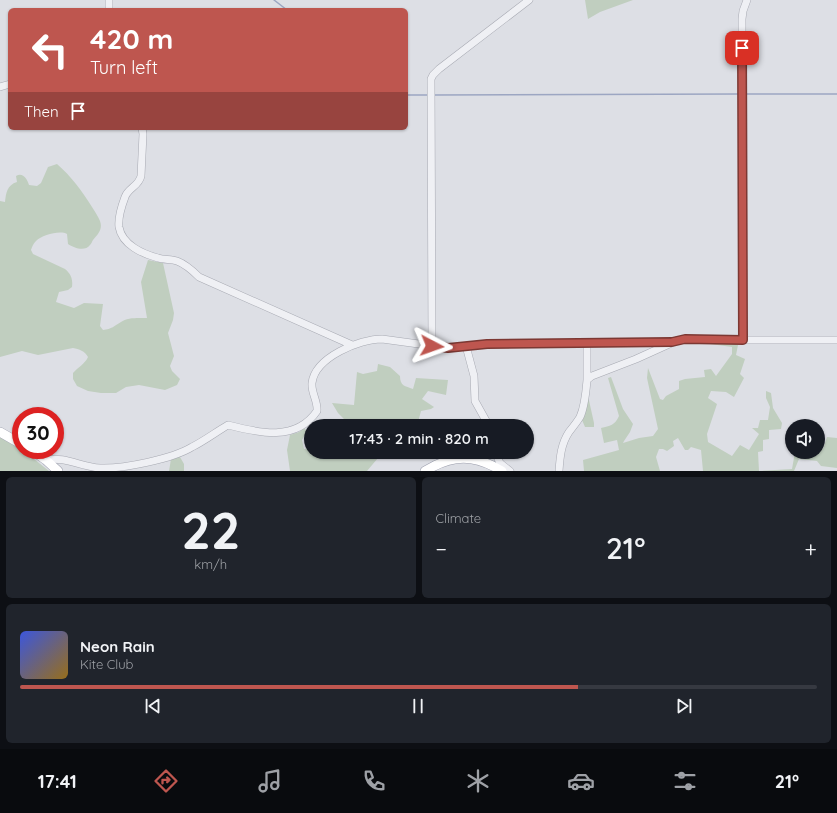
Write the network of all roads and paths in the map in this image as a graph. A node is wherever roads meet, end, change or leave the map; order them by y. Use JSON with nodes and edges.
{"nodes":[{"id":1,"x":530,"y":0,"type":"edge"},
{"id":2,"x":747,"y":0,"type":"edge"},
{"id":3,"x":142,"y":130,"type":"edge"},
{"id":4,"x":743,"y":340,"type":"junction"},
{"id":5,"x":837,"y":340,"type":"edge"},
{"id":6,"x":672,"y":342,"type":"junction"},
{"id":7,"x":587,"y":343,"type":"junction"},
{"id":8,"x":352,"y":345,"type":"junction"},
{"id":9,"x":432,"y":346,"type":"junction"},
{"id":10,"x":466,"y":346,"type":"junction"},
{"id":11,"x":587,"y":380,"type":"junction"},
{"id":12,"x":485,"y":419,"type":"edge"},
{"id":13,"x":0,"y":432,"type":"edge"},
{"id":14,"x":12,"y":439,"type":"edge"},
{"id":15,"x":498,"y":459,"type":"edge"},
{"id":16,"x":46,"y":460,"type":"joint"},
{"id":17,"x":58,"y":471,"type":"edge"},
{"id":18,"x":425,"y":471,"type":"edge"},
{"id":19,"x":502,"y":471,"type":"edge"},
{"id":20,"x":510,"y":471,"type":"edge"},
{"id":21,"x":559,"y":471,"type":"edge"}],
"edges":[{"from":1,"to":9,"type":"street"},
{"from":2,"to":4,"type":"street"},
{"from":3,"to":8,"type":"street"},
{"from":4,"to":5,"type":"street"},
{"from":4,"to":6,"type":"street"},
{"from":6,"to":7,"type":"street"},
{"from":6,"to":11,"type":"street"},
{"from":7,"to":10,"type":"street"},
{"from":7,"to":11,"type":"street"},
{"from":8,"to":9,"type":"street"},
{"from":8,"to":16,"type":"street"},
{"from":9,"to":10,"type":"street"},
{"from":10,"to":12,"type":"street"},
{"from":11,"to":21,"type":"street"},
{"from":13,"to":14,"type":"main road"},
{"from":15,"to":20,"type":"street"},
{"from":16,"to":17,"type":"main road"},
{"from":18,"to":19,"type":"main road"}]}
